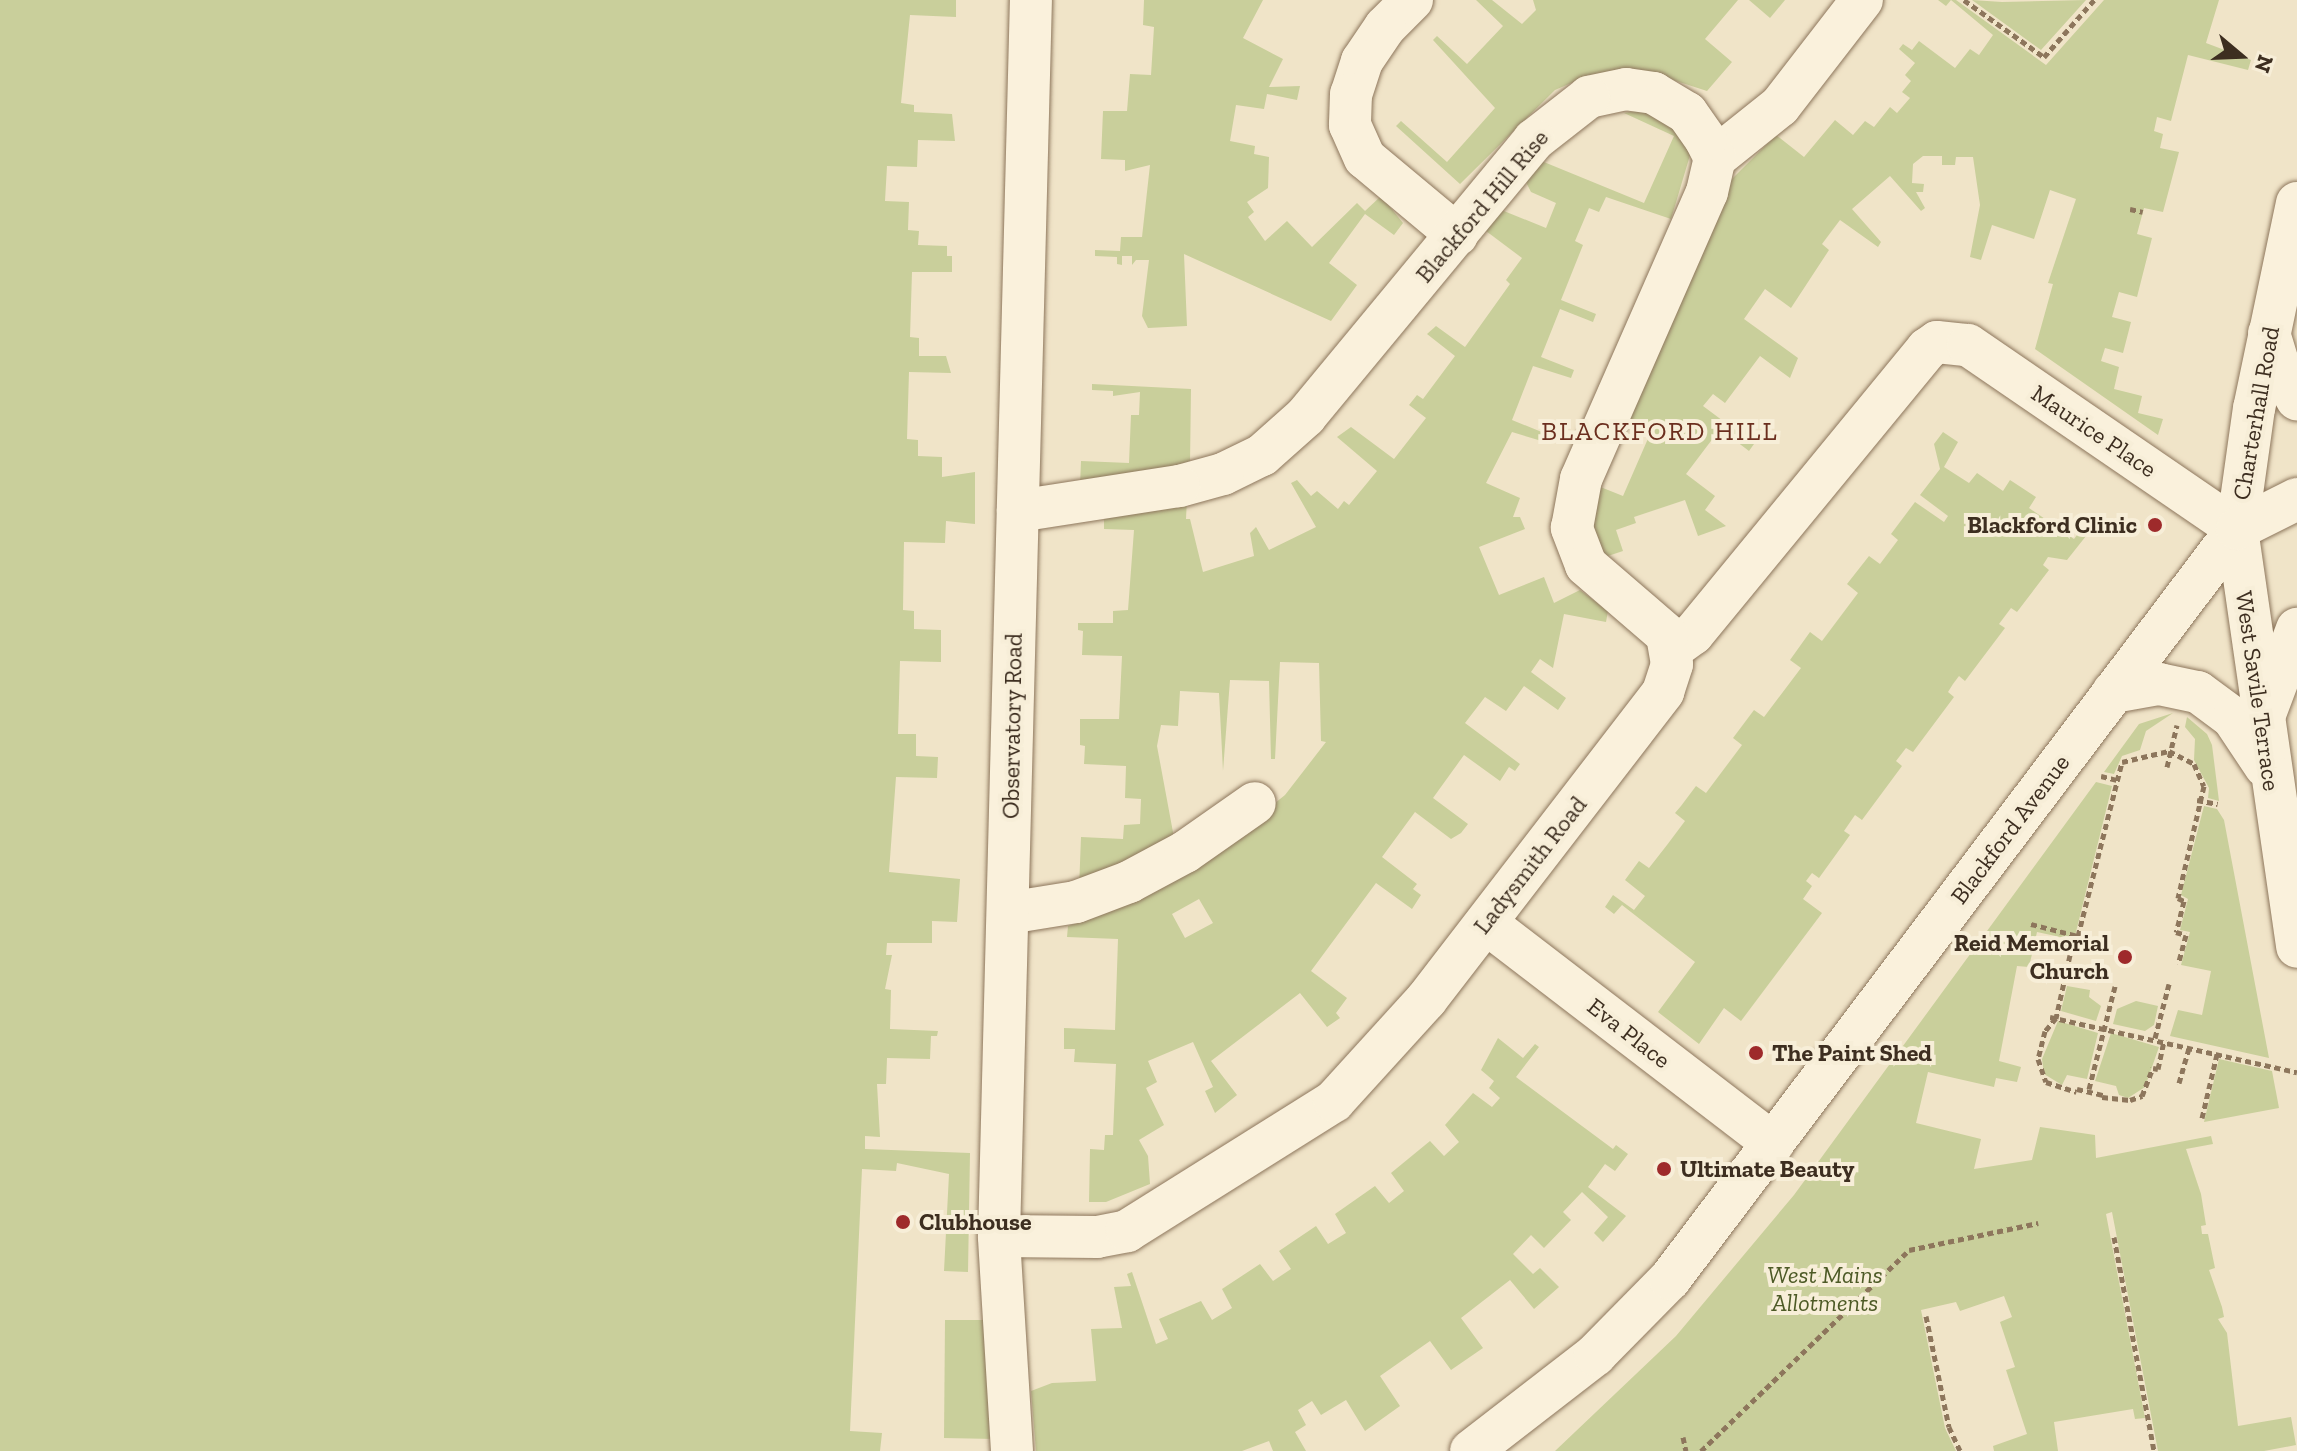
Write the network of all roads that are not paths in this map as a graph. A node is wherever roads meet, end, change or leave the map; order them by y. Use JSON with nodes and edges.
{"nodes":[{"id":1,"x":1031,"y":0,"type":"edge"},
{"id":2,"x":1412,"y":0,"type":"edge"},
{"id":3,"x":1862,"y":0,"type":"edge"},
{"id":4,"x":1715,"y":158,"type":"junction"},
{"id":5,"x":2297,"y":203,"type":"edge"},
{"id":6,"x":1457,"y":235,"type":"junction"},
{"id":7,"x":2269,"y":332,"type":"junction"},
{"id":8,"x":2297,"y":399,"type":"edge"},
{"id":9,"x":2297,"y":499,"type":"edge"},
{"id":10,"x":1018,"y":511,"type":"junction"},
{"id":11,"x":2237,"y":529,"type":"junction"},
{"id":12,"x":2297,"y":629,"type":"edge"},
{"id":13,"x":1672,"y":649,"type":"junction"},
{"id":14,"x":2113,"y":692,"type":"junction"},
{"id":15,"x":2263,"y":721,"type":"junction"},
{"id":16,"x":2268,"y":770,"type":"junction"},
{"id":17,"x":1255,"y":803,"type":"dead end"},
{"id":18,"x":2287,"y":826,"type":"edge"},
{"id":19,"x":1008,"y":913,"type":"junction"},
{"id":20,"x":1486,"y":923,"type":"junction"},
{"id":21,"x":2295,"y":929,"type":"edge"},
{"id":22,"x":1773,"y":1143,"type":"junction"},
{"id":23,"x":999,"y":1236,"type":"junction"},
{"id":24,"x":1012,"y":1451,"type":"edge"},
{"id":25,"x":1471,"y":1451,"type":"edge"}],
"edges":[{"from":1,"to":10,"type":"street","name":"Observatory Road"},
{"from":2,"to":6,"type":"street"},
{"from":3,"to":4,"type":"street"},
{"from":4,"to":6,"type":"street","name":"Blackford Hill Rise"},
{"from":4,"to":13,"type":"street"},
{"from":5,"to":7,"type":"street","name":"Charterhall Road"},
{"from":6,"to":10,"type":"street","name":"Blackford Hill Rise"},
{"from":7,"to":8,"type":"street"},
{"from":7,"to":11,"type":"street","name":"Charterhall Road"},
{"from":9,"to":11,"type":"street","name":"Blackford Avenue"},
{"from":10,"to":19,"type":"street","name":"Observatory Road"},
{"from":11,"to":13,"type":"street","name":"Maurice Place"},
{"from":11,"to":14,"type":"street","name":"Blackford Avenue"},
{"from":11,"to":15,"type":"street","name":"West Savile Terrace"},
{"from":12,"to":15,"type":"street"},
{"from":13,"to":20,"type":"street","name":"Ladysmith Road"},
{"from":14,"to":16,"type":"street"},
{"from":14,"to":22,"type":"street","name":"Blackford Avenue"},
{"from":15,"to":16,"type":"street","name":"West Savile Terrace"},
{"from":16,"to":18,"type":"street","name":"West Savile Terrace"},
{"from":17,"to":19,"type":"street"},
{"from":18,"to":21,"type":"street","name":"West Savile Terrace"},
{"from":19,"to":23,"type":"street","name":"Observatory Road"},
{"from":20,"to":22,"type":"street","name":"Eva Place"},
{"from":20,"to":23,"type":"street","name":"Ladysmith Road"},
{"from":22,"to":25,"type":"street","name":"Blackford Avenue"},
{"from":23,"to":24,"type":"street","name":"Observatory Road"}]}
